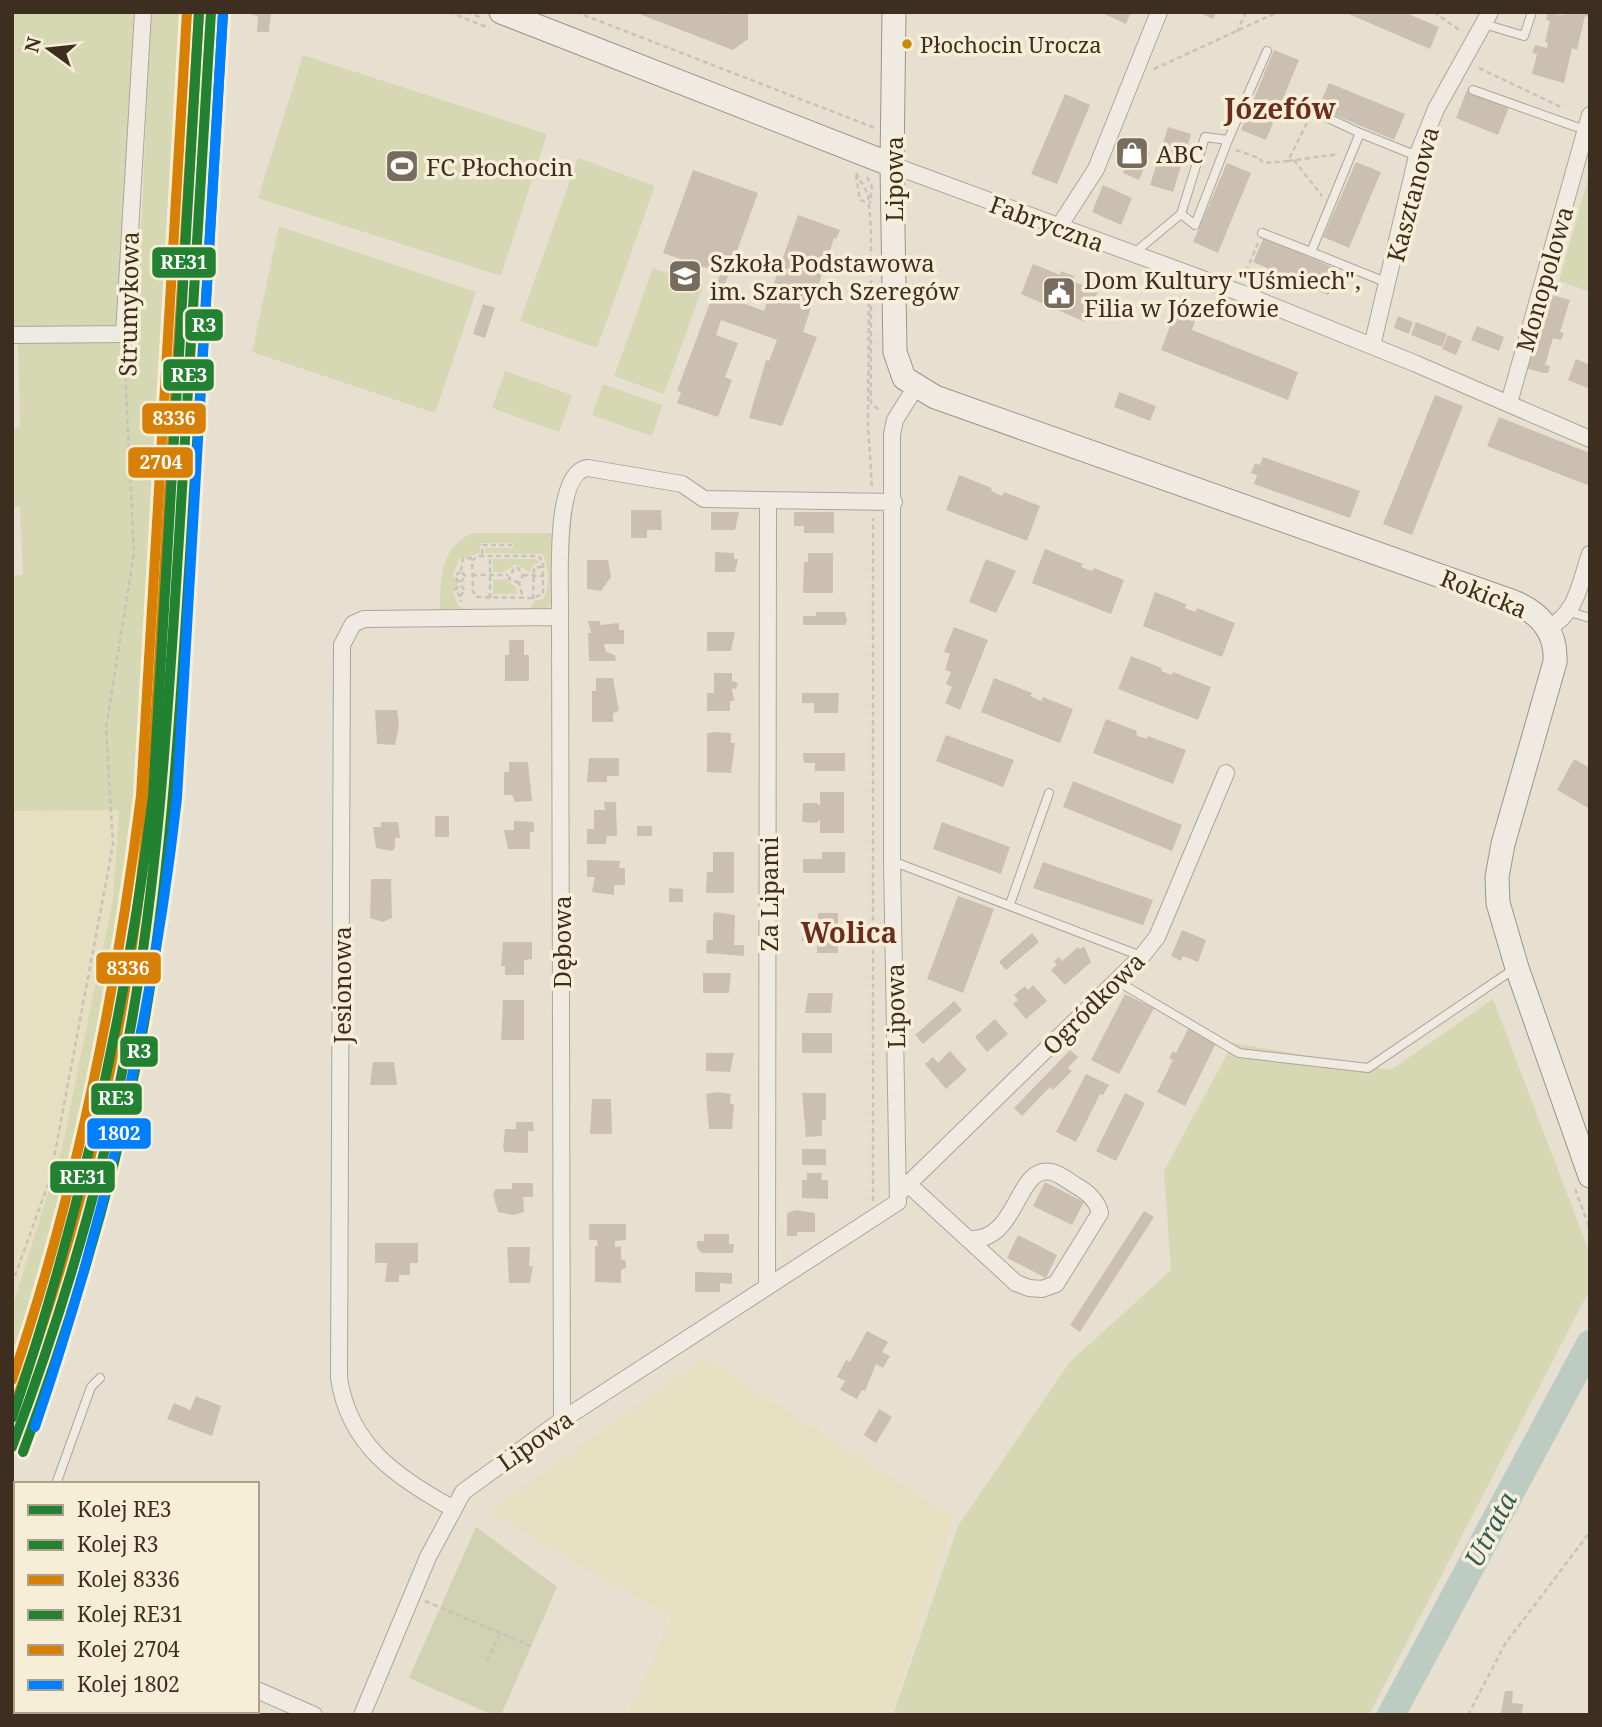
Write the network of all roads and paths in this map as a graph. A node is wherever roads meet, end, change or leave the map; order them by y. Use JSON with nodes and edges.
{"nodes":[{"id":1,"x":143,"y":12,"type":"edge"},
{"id":2,"x":449,"y":12,"type":"edge"},
{"id":3,"x":576,"y":12,"type":"edge"},
{"id":4,"x":894,"y":12,"type":"edge"},
{"id":5,"x":1158,"y":12,"type":"edge"},
{"id":6,"x":1246,"y":12,"type":"edge"},
{"id":7,"x":1278,"y":12,"type":"edge"},
{"id":8,"x":1433,"y":12,"type":"edge"},
{"id":9,"x":1532,"y":12,"type":"edge"},
{"id":10,"x":1487,"y":18,"type":"edge"},
{"id":11,"x":501,"y":22,"type":"edge"},
{"id":12,"x":1237,"y":32,"type":"junction"},
{"id":13,"x":1475,"y":43,"type":"junction"},
{"id":14,"x":1267,"y":51,"type":"dead end"},
{"id":15,"x":1132,"y":79,"type":"junction"},
{"id":16,"x":1473,"y":90,"type":"dead end"},
{"id":17,"x":1313,"y":111,"type":"joint"},
{"id":18,"x":1588,"y":122,"type":"edge"},
{"id":19,"x":894,"y":130,"type":"junction"},
{"id":20,"x":1360,"y":133,"type":"junction"},
{"id":21,"x":1227,"y":143,"type":"junction"},
{"id":22,"x":1350,"y":153,"type":"junction"},
{"id":23,"x":1418,"y":156,"type":"junction"},
{"id":24,"x":856,"y":160,"type":"junction"},
{"id":25,"x":1294,"y":160,"type":"junction"},
{"id":26,"x":1287,"y":161,"type":"junction"},
{"id":27,"x":892,"y":165,"type":"junction"},
{"id":28,"x":1329,"y":205,"type":"junction"},
{"id":29,"x":1181,"y":214,"type":"junction"},
{"id":30,"x":870,"y":216,"type":"junction"},
{"id":31,"x":1058,"y":228,"type":"junction"},
{"id":32,"x":1262,"y":233,"type":"joint"},
{"id":33,"x":1311,"y":251,"type":"junction"},
{"id":34,"x":1133,"y":254,"type":"junction"},
{"id":35,"x":1388,"y":283,"type":"junction"},
{"id":36,"x":1238,"y":292,"type":"junction"},
{"id":37,"x":124,"y":334,"type":"junction"},
{"id":38,"x":12,"y":335,"type":"edge"},
{"id":39,"x":1372,"y":346,"type":"junction"},
{"id":40,"x":915,"y":388,"type":"junction"},
{"id":41,"x":1509,"y":403,"type":"junction"},
{"id":42,"x":897,"y":417,"type":"junction"},
{"id":43,"x":1590,"y":439,"type":"edge"},
{"id":44,"x":768,"y":502,"type":"junction"},
{"id":45,"x":873,"y":502,"type":"junction"},
{"id":46,"x":894,"y":502,"type":"junction"},
{"id":47,"x":512,"y":545,"type":"dead end"},
{"id":48,"x":1590,"y":554,"type":"edge"},
{"id":49,"x":482,"y":556,"type":"junction"},
{"id":50,"x":490,"y":556,"type":"junction"},
{"id":51,"x":473,"y":558,"type":"junction"},
{"id":52,"x":546,"y":566,"type":"junction"},
{"id":53,"x":472,"y":567,"type":"junction"},
{"id":54,"x":463,"y":572,"type":"junction"},
{"id":55,"x":472,"y":575,"type":"junction"},
{"id":56,"x":490,"y":575,"type":"junction"},
{"id":57,"x":508,"y":575,"type":"junction"},
{"id":58,"x":523,"y":575,"type":"junction"},
{"id":59,"x":533,"y":576,"type":"junction"},
{"id":60,"x":544,"y":576,"type":"junction"},
{"id":61,"x":519,"y":583,"type":"junction"},
{"id":62,"x":490,"y":598,"type":"junction"},
{"id":63,"x":523,"y":598,"type":"junction"},
{"id":64,"x":533,"y":598,"type":"junction"},
{"id":65,"x":532,"y":605,"type":"dead end"},
{"id":66,"x":1570,"y":612,"type":"junction"},
{"id":67,"x":560,"y":617,"type":"junction"},
{"id":68,"x":1590,"y":618,"type":"edge"},
{"id":69,"x":1548,"y":629,"type":"junction"},
{"id":70,"x":1226,"y":773,"type":"dead end"},
{"id":71,"x":1049,"y":793,"type":"dead end"},
{"id":72,"x":892,"y":861,"type":"junction"},
{"id":73,"x":1010,"y":904,"type":"junction"},
{"id":74,"x":1142,"y":956,"type":"junction"},
{"id":75,"x":1517,"y":968,"type":"junction"},
{"id":76,"x":1117,"y":981,"type":"junction"},
{"id":77,"x":1590,"y":1175,"type":"edge"},
{"id":78,"x":903,"y":1188,"type":"junction"},
{"id":79,"x":873,"y":1218,"type":"junction"},
{"id":80,"x":968,"y":1239,"type":"junction"},
{"id":81,"x":12,"y":1284,"type":"edge"},
{"id":82,"x":767,"y":1286,"type":"junction"},
{"id":83,"x":100,"y":1378,"type":"dead end"},
{"id":84,"x":562,"y":1420,"type":"junction"},
{"id":85,"x":57,"y":1482,"type":"edge"},
{"id":86,"x":452,"y":1508,"type":"junction"},
{"id":87,"x":1590,"y":1532,"type":"edge"},
{"id":88,"x":412,"y":1596,"type":"junction"},
{"id":89,"x":500,"y":1633,"type":"junction"},
{"id":90,"x":531,"y":1646,"type":"dead end"},
{"id":91,"x":487,"y":1661,"type":"dead end"},
{"id":92,"x":259,"y":1691,"type":"edge"},
{"id":93,"x":314,"y":1715,"type":"edge"},
{"id":94,"x":362,"y":1715,"type":"edge"},
{"id":95,"x":1468,"y":1715,"type":"edge"}],
"edges":[{"from":1,"to":37,"type":"street","name":"Strumykowa"},
{"from":2,"to":11,"type":"path"},
{"from":3,"to":19,"type":"path"},
{"from":4,"to":19,"type":"main road","name":"Lipowa"},
{"from":5,"to":15,"type":"street"},
{"from":6,"to":12,"type":"path"},
{"from":7,"to":12,"type":"path"},
{"from":8,"to":13,"type":"path"},
{"from":9,"to":10,"type":"lane"},
{"from":10,"to":13,"type":"street","name":"Kasztanowa"},
{"from":11,"to":24,"type":"main road","name":"Fabryczna"},
{"from":12,"to":15,"type":"path"},
{"from":13,"to":18,"type":"path"},
{"from":13,"to":23,"type":"street","name":"Kasztanowa"},
{"from":14,"to":21,"type":"lane"},
{"from":15,"to":31,"type":"street"},
{"from":16,"to":18,"type":"lane"},
{"from":17,"to":20,"type":"lane"},
{"from":17,"to":26,"type":"path"},
{"from":18,"to":41,"type":"street","name":"Monopolowa"},
{"from":19,"to":27,"type":"main road","name":"Lipowa"},
{"from":20,"to":22,"type":"lane"},
{"from":20,"to":23,"type":"lane"},
{"from":21,"to":26,"type":"path"},
{"from":21,"to":29,"type":"lane"},
{"from":21,"to":29,"type":"lane"},
{"from":22,"to":25,"type":"path"},
{"from":22,"to":28,"type":"lane"},
{"from":23,"to":35,"type":"street","name":"Kasztanowa"},
{"from":24,"to":27,"type":"main road","name":"Fabryczna"},
{"from":24,"to":30,"type":"path"},
{"from":24,"to":30,"type":"path"},
{"from":25,"to":26,"type":"path"},
{"from":25,"to":28,"type":"path"},
{"from":27,"to":31,"type":"street","name":"Fabryczna"},
{"from":27,"to":40,"type":"main road","name":"Lipowa"},
{"from":28,"to":33,"type":"lane"},
{"from":29,"to":34,"type":"lane"},
{"from":30,"to":42,"type":"path"},
{"from":30,"to":45,"type":"path"},
{"from":31,"to":34,"type":"street","name":"Fabryczna"},
{"from":32,"to":33,"type":"lane"},
{"from":32,"to":36,"type":"path"},
{"from":33,"to":35,"type":"lane"},
{"from":34,"to":36,"type":"street","name":"Fabryczna"},
{"from":35,"to":39,"type":"street","name":"Kasztanowa"},
{"from":36,"to":39,"type":"street","name":"Fabryczna"},
{"from":37,"to":38,"type":"street"},
{"from":37,"to":81,"type":"path","name":"Strumykowa"},
{"from":39,"to":41,"type":"street","name":"Fabryczna"},
{"from":40,"to":42,"type":"street","name":"Lipowa"},
{"from":40,"to":69,"type":"main road","name":"Rokicka"},
{"from":41,"to":43,"type":"street","name":"Fabryczna"},
{"from":42,"to":46,"type":"street","name":"Lipowa"},
{"from":44,"to":45,"type":"street"},
{"from":44,"to":67,"type":"street","name":"Dębowa"},
{"from":44,"to":82,"type":"street","name":"Za Lipami"},
{"from":45,"to":46,"type":"street"},
{"from":45,"to":79,"type":"path"},
{"from":46,"to":72,"type":"street","name":"Lipowa"},
{"from":47,"to":49,"type":"path"},
{"from":48,"to":66,"type":"street"},
{"from":49,"to":50,"type":"path"},
{"from":49,"to":51,"type":"path"},
{"from":50,"to":52,"type":"path"},
{"from":50,"to":56,"type":"path"},
{"from":51,"to":53,"type":"path"},
{"from":51,"to":54,"type":"path"},
{"from":52,"to":59,"type":"path"},
{"from":52,"to":60,"type":"path"},
{"from":53,"to":54,"type":"path"},
{"from":53,"to":55,"type":"path"},
{"from":54,"to":54,"type":"path"},
{"from":55,"to":56,"type":"path"},
{"from":55,"to":62,"type":"path"},
{"from":56,"to":57,"type":"path"},
{"from":56,"to":62,"type":"path"},
{"from":57,"to":58,"type":"path"},
{"from":57,"to":61,"type":"path"},
{"from":58,"to":59,"type":"path"},
{"from":58,"to":61,"type":"path"},
{"from":59,"to":60,"type":"path"},
{"from":59,"to":64,"type":"path"},
{"from":60,"to":64,"type":"path"},
{"from":61,"to":63,"type":"path"},
{"from":62,"to":63,"type":"path"},
{"from":63,"to":64,"type":"path"},
{"from":64,"to":65,"type":"path"},
{"from":66,"to":68,"type":"lane"},
{"from":66,"to":69,"type":"street"},
{"from":67,"to":84,"type":"street","name":"Dębowa"},
{"from":67,"to":86,"type":"street","name":"Jesionowa"},
{"from":69,"to":75,"type":"main road","name":"Rokicka"},
{"from":70,"to":74,"type":"street","name":"Ogródkowa"},
{"from":71,"to":73,"type":"lane"},
{"from":72,"to":73,"type":"lane"},
{"from":72,"to":78,"type":"street","name":"Lipowa"},
{"from":73,"to":74,"type":"lane"},
{"from":74,"to":76,"type":"street","name":"Ogródkowa"},
{"from":75,"to":76,"type":"lane"},
{"from":75,"to":77,"type":"main road","name":"Rokicka"},
{"from":76,"to":78,"type":"street","name":"Ogródkowa"},
{"from":78,"to":79,"type":"street","name":"Lipowa"},
{"from":78,"to":80,"type":"street"},
{"from":79,"to":82,"type":"street","name":"Lipowa"},
{"from":80,"to":80,"type":"street"},
{"from":82,"to":84,"type":"street","name":"Lipowa"},
{"from":83,"to":85,"type":"lane"},
{"from":84,"to":86,"type":"street","name":"Lipowa"},
{"from":86,"to":88,"type":"street","name":"Lipowa"},
{"from":87,"to":95,"type":"path"},
{"from":88,"to":89,"type":"path"},
{"from":88,"to":94,"type":"street","name":"Lipowa"},
{"from":89,"to":90,"type":"path"},
{"from":89,"to":91,"type":"path"},
{"from":92,"to":93,"type":"street"}]}
